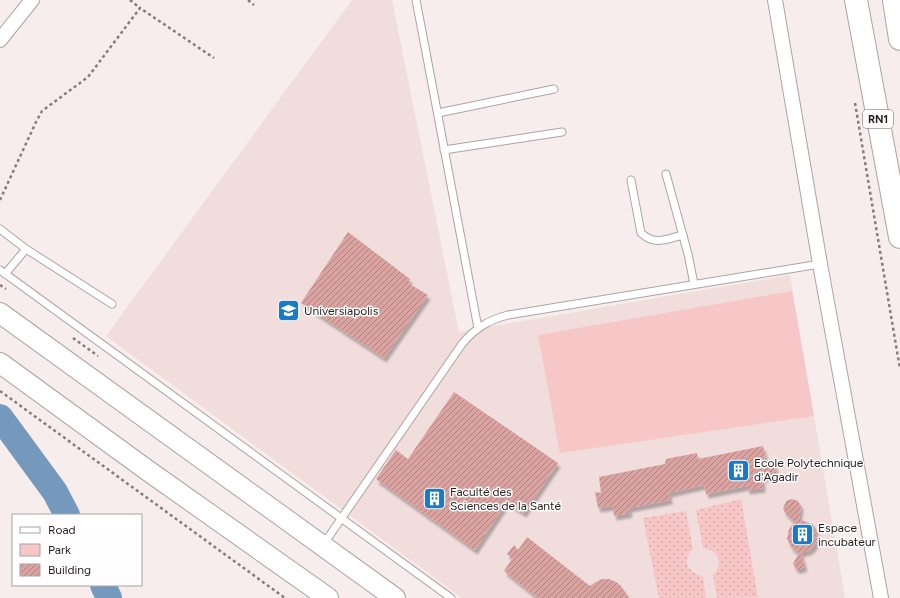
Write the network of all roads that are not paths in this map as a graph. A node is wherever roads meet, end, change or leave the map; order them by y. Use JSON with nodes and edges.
{"nodes":[{"id":1,"x":32,"y":0,"type":"edge"},
{"id":2,"x":416,"y":0,"type":"edge"},
{"id":3,"x":775,"y":0,"type":"edge"},
{"id":4,"x":856,"y":0,"type":"edge"},
{"id":5,"x":894,"y":0,"type":"edge"},
{"id":6,"x":900,"y":39,"type":"edge"},
{"id":7,"x":0,"y":40,"type":"edge"},
{"id":8,"x":554,"y":89,"type":"dead end"},
{"id":9,"x":438,"y":113,"type":"junction"},
{"id":10,"x":562,"y":132,"type":"dead end"},
{"id":11,"x":444,"y":150,"type":"junction"},
{"id":12,"x":666,"y":174,"type":"dead end"},
{"id":13,"x":631,"y":180,"type":"dead end"},
{"id":14,"x":0,"y":229,"type":"edge"},
{"id":15,"x":683,"y":235,"type":"junction"},
{"id":16,"x":900,"y":237,"type":"edge"},
{"id":17,"x":26,"y":248,"type":"junction"},
{"id":18,"x":820,"y":264,"type":"junction"},
{"id":19,"x":3,"y":272,"type":"edge"},
{"id":20,"x":694,"y":284,"type":"junction"},
{"id":21,"x":112,"y":304,"type":"dead end"},
{"id":22,"x":0,"y":313,"type":"edge"},
{"id":23,"x":478,"y":328,"type":"junction"},
{"id":24,"x":0,"y":363,"type":"edge"},
{"id":25,"x":342,"y":518,"type":"junction"},
{"id":26,"x":323,"y":546,"type":"junction"},
{"id":27,"x":328,"y":598,"type":"edge"},
{"id":28,"x":395,"y":598,"type":"edge"},
{"id":29,"x":451,"y":598,"type":"edge"},
{"id":30,"x":881,"y":598,"type":"edge"}],
"edges":[{"from":1,"to":7,"type":"street"},
{"from":2,"to":9,"type":"lane"},
{"from":3,"to":18,"type":"street"},
{"from":4,"to":16,"type":"highway","number":"RN1"},
{"from":5,"to":6,"type":"highway"},
{"from":8,"to":9,"type":"lane"},
{"from":9,"to":11,"type":"lane"},
{"from":10,"to":11,"type":"lane"},
{"from":11,"to":23,"type":"lane"},
{"from":12,"to":15,"type":"lane"},
{"from":13,"to":15,"type":"lane"},
{"from":14,"to":17,"type":"lane"},
{"from":15,"to":20,"type":"lane"},
{"from":17,"to":19,"type":"lane"},
{"from":17,"to":21,"type":"lane"},
{"from":18,"to":20,"type":"lane"},
{"from":18,"to":30,"type":"street"},
{"from":19,"to":25,"type":"lane"},
{"from":20,"to":23,"type":"lane"},
{"from":22,"to":26,"type":"main road"},
{"from":23,"to":25,"type":"lane"},
{"from":24,"to":27,"type":"main road"},
{"from":25,"to":26,"type":"lane"},
{"from":25,"to":29,"type":"lane"},
{"from":26,"to":28,"type":"main road"}]}
